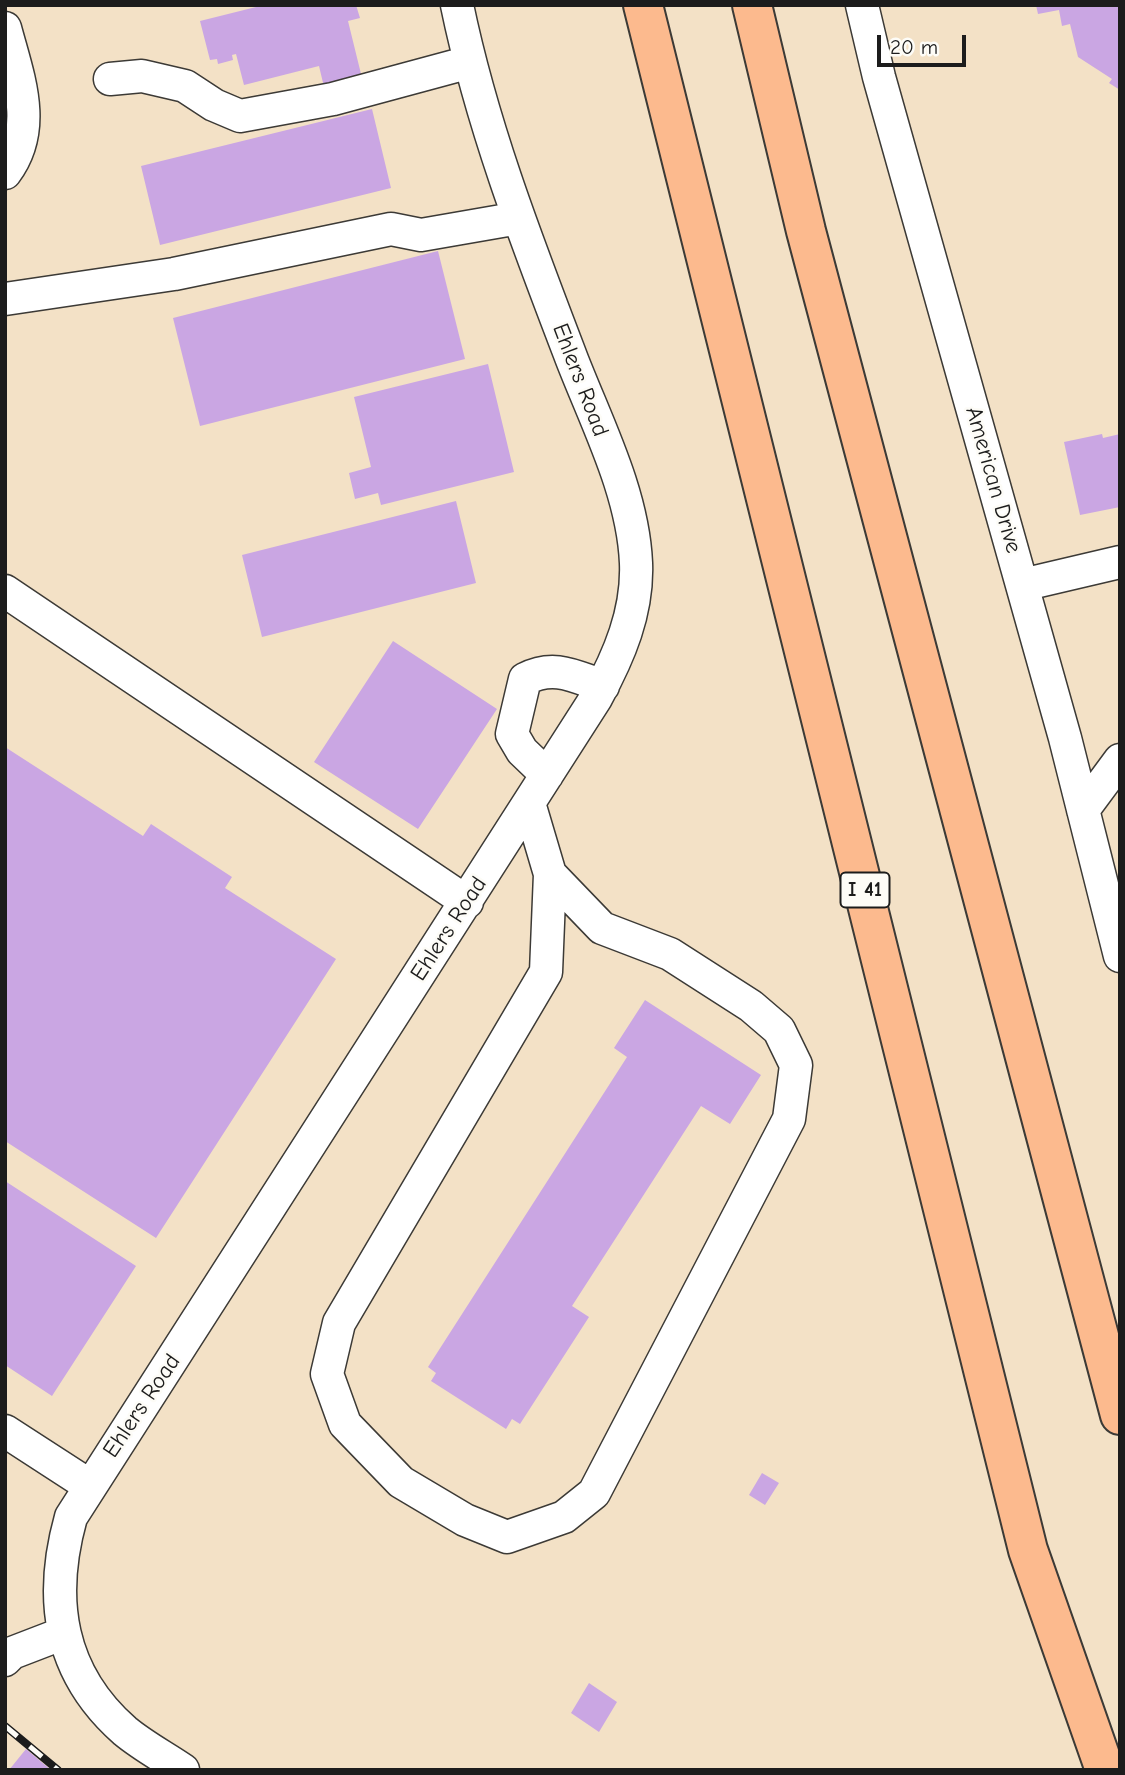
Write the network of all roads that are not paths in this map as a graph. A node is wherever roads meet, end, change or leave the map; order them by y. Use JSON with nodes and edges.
{"nodes":[{"id":1,"x":457,"y":5,"type":"edge"},
{"id":2,"x":643,"y":5,"type":"edge"},
{"id":3,"x":752,"y":5,"type":"edge"},
{"id":4,"x":862,"y":5,"type":"edge"},
{"id":5,"x":5,"y":28,"type":"edge"},
{"id":6,"x":470,"y":62,"type":"junction"},
{"id":7,"x":110,"y":79,"type":"dead end"},
{"id":8,"x":5,"y":173,"type":"edge"},
{"id":9,"x":519,"y":218,"type":"junction"},
{"id":10,"x":5,"y":299,"type":"edge"},
{"id":11,"x":1120,"y":562,"type":"edge"},
{"id":12,"x":1022,"y":585,"type":"junction"},
{"id":13,"x":5,"y":591,"type":"edge"},
{"id":14,"x":603,"y":686,"type":"junction"},
{"id":15,"x":1120,"y":760,"type":"edge"},
{"id":16,"x":547,"y":775,"type":"junction"},
{"id":17,"x":529,"y":803,"type":"junction"},
{"id":18,"x":1083,"y":810,"type":"junction"},
{"id":19,"x":550,"y":874,"type":"junction"},
{"id":20,"x":467,"y":902,"type":"junction"},
{"id":21,"x":1120,"y":956,"type":"edge"},
{"id":22,"x":1120,"y":1415,"type":"edge"},
{"id":23,"x":5,"y":1431,"type":"edge"},
{"id":24,"x":90,"y":1486,"type":"junction"},
{"id":25,"x":64,"y":1633,"type":"junction"},
{"id":26,"x":5,"y":1660,"type":"edge"},
{"id":27,"x":183,"y":1770,"type":"edge"},
{"id":28,"x":1105,"y":1770,"type":"edge"}],
"edges":[{"from":1,"to":6,"type":"street","name":"Ehlers Road"},
{"from":2,"to":28,"type":"highway","number":"I 41"},
{"from":3,"to":22,"type":"highway"},
{"from":4,"to":12,"type":"street","name":"American Drive"},
{"from":5,"to":8,"type":"street"},
{"from":6,"to":7,"type":"street"},
{"from":6,"to":9,"type":"street","name":"Ehlers Road"},
{"from":9,"to":10,"type":"street"},
{"from":9,"to":14,"type":"street","name":"Ehlers Road"},
{"from":11,"to":12,"type":"street"},
{"from":12,"to":18,"type":"street","name":"American Drive"},
{"from":13,"to":20,"type":"street"},
{"from":14,"to":16,"type":"street","name":"Ehlers Road"},
{"from":14,"to":16,"type":"street"},
{"from":15,"to":18,"type":"street"},
{"from":16,"to":17,"type":"street","name":"Ehlers Road"},
{"from":17,"to":19,"type":"street"},
{"from":17,"to":20,"type":"street","name":"Ehlers Road"},
{"from":18,"to":21,"type":"street","name":"American Drive"},
{"from":19,"to":19,"type":"street"},
{"from":20,"to":24,"type":"street","name":"Ehlers Road"},
{"from":23,"to":24,"type":"street"},
{"from":24,"to":25,"type":"street","name":"Ehlers Road"},
{"from":25,"to":26,"type":"street"},
{"from":25,"to":27,"type":"street","name":"Ehlers Road"}]}
